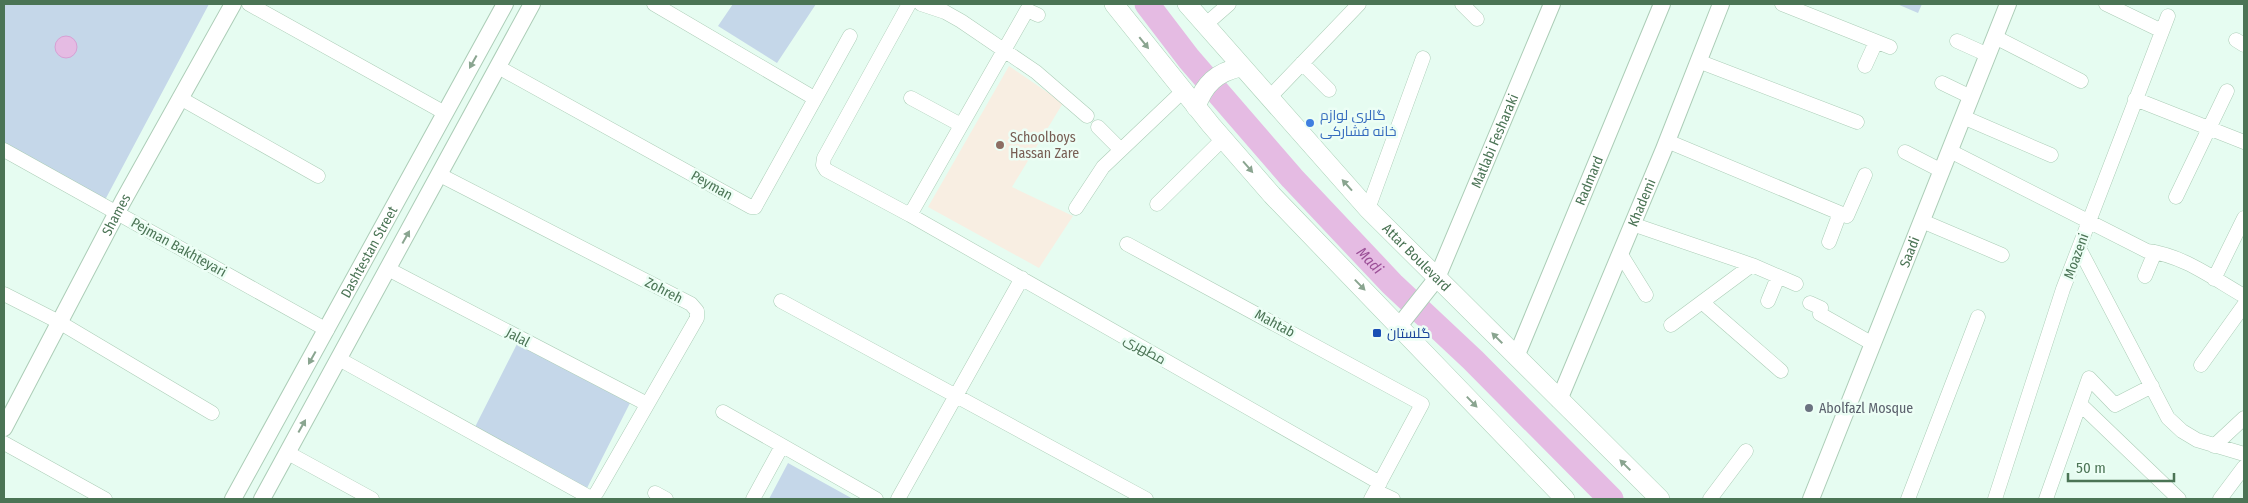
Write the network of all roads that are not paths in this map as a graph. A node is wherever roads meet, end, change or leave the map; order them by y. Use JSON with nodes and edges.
{"nodes":[{"id":1,"x":233,"y":4,"type":"edge"},
{"id":2,"x":249,"y":4,"type":"edge"},
{"id":3,"x":504,"y":4,"type":"edge"},
{"id":4,"x":532,"y":4,"type":"edge"},
{"id":5,"x":654,"y":4,"type":"edge"},
{"id":6,"x":909,"y":4,"type":"edge"},
{"id":7,"x":921,"y":4,"type":"edge"},
{"id":8,"x":1114,"y":4,"type":"edge"},
{"id":9,"x":1187,"y":4,"type":"edge"},
{"id":10,"x":1229,"y":4,"type":"edge"},
{"id":11,"x":1359,"y":4,"type":"edge"},
{"id":12,"x":1462,"y":4,"type":"edge"},
{"id":13,"x":1552,"y":4,"type":"edge"},
{"id":14,"x":1662,"y":4,"type":"edge"},
{"id":15,"x":1721,"y":4,"type":"edge"},
{"id":16,"x":1782,"y":4,"type":"edge"},
{"id":17,"x":2008,"y":4,"type":"edge"},
{"id":18,"x":2106,"y":4,"type":"edge"},
{"id":19,"x":1038,"y":15,"type":"dead end"},
{"id":20,"x":2168,"y":16,"type":"dead end"},
{"id":21,"x":1477,"y":20,"type":"dead end"},
{"id":22,"x":1205,"y":25,"type":"junction"},
{"id":23,"x":2162,"y":31,"type":"junction"},
{"id":24,"x":850,"y":36,"type":"dead end"},
{"id":25,"x":1995,"y":37,"type":"junction"},
{"id":26,"x":485,"y":40,"type":"junction"},
{"id":27,"x":1957,"y":41,"type":"dead end"},
{"id":28,"x":1876,"y":42,"type":"junction"},
{"id":29,"x":1890,"y":48,"type":"dead end"},
{"id":30,"x":507,"y":50,"type":"junction"},
{"id":31,"x":1003,"y":51,"type":"junction"},
{"id":32,"x":1988,"y":55,"type":"junction"},
{"id":33,"x":1423,"y":58,"type":"dead end"},
{"id":34,"x":1698,"y":61,"type":"junction"},
{"id":35,"x":1302,"y":62,"type":"junction"},
{"id":36,"x":1864,"y":66,"type":"dead end"},
{"id":37,"x":498,"y":67,"type":"junction"},
{"id":38,"x":1235,"y":68,"type":"junction"},
{"id":39,"x":2082,"y":81,"type":"dead end"},
{"id":40,"x":1942,"y":83,"type":"dead end"},
{"id":41,"x":1328,"y":90,"type":"dead end"},
{"id":42,"x":2227,"y":91,"type":"dead end"},
{"id":43,"x":1971,"y":97,"type":"junction"},
{"id":44,"x":180,"y":98,"type":"junction"},
{"id":45,"x":814,"y":98,"type":"junction"},
{"id":46,"x":911,"y":98,"type":"dead end"},
{"id":47,"x":1193,"y":98,"type":"junction"},
{"id":48,"x":1269,"y":98,"type":"junction"},
{"id":49,"x":2135,"y":99,"type":"junction"},
{"id":50,"x":445,"y":113,"type":"junction"},
{"id":51,"x":1087,"y":116,"type":"dead end"},
{"id":52,"x":1963,"y":117,"type":"junction"},
{"id":53,"x":1857,"y":122,"type":"dead end"},
{"id":54,"x":961,"y":125,"type":"junction"},
{"id":55,"x":1098,"y":127,"type":"dead end"},
{"id":56,"x":2208,"y":128,"type":"junction"},
{"id":57,"x":1223,"y":139,"type":"junction"},
{"id":58,"x":1667,"y":141,"type":"junction"},
{"id":59,"x":2244,"y":142,"type":"edge"},
{"id":60,"x":1120,"y":149,"type":"junction"},
{"id":61,"x":4,"y":150,"type":"edge"},
{"id":62,"x":1950,"y":151,"type":"junction"},
{"id":63,"x":1905,"y":152,"type":"dead end"},
{"id":64,"x":2051,"y":155,"type":"dead end"},
{"id":65,"x":1942,"y":171,"type":"junction"},
{"id":66,"x":440,"y":175,"type":"junction"},
{"id":67,"x":1865,"y":175,"type":"dead end"},
{"id":68,"x":318,"y":176,"type":"dead end"},
{"id":69,"x":2176,"y":197,"type":"dead end"},
{"id":70,"x":1156,"y":204,"type":"dead end"},
{"id":71,"x":1076,"y":208,"type":"dead end"},
{"id":72,"x":1368,"y":209,"type":"junction"},
{"id":73,"x":117,"y":212,"type":"junction"},
{"id":74,"x":1840,"y":213,"type":"junction"},
{"id":75,"x":910,"y":215,"type":"junction"},
{"id":76,"x":2244,"y":218,"type":"edge"},
{"id":77,"x":1922,"y":221,"type":"junction"},
{"id":78,"x":2088,"y":222,"type":"junction"},
{"id":79,"x":1632,"y":224,"type":"junction"},
{"id":80,"x":1829,"y":242,"type":"dead end"},
{"id":81,"x":1127,"y":244,"type":"dead end"},
{"id":82,"x":2079,"y":248,"type":"junction"},
{"id":83,"x":2155,"y":252,"type":"junction"},
{"id":84,"x":1620,"y":253,"type":"junction"},
{"id":85,"x":2002,"y":255,"type":"dead end"},
{"id":86,"x":1752,"y":266,"type":"junction"},
{"id":87,"x":388,"y":269,"type":"junction"},
{"id":88,"x":2145,"y":276,"type":"dead end"},
{"id":89,"x":1778,"y":277,"type":"junction"},
{"id":90,"x":1022,"y":278,"type":"junction"},
{"id":91,"x":1437,"y":278,"type":"junction"},
{"id":92,"x":2214,"y":279,"type":"junction"},
{"id":93,"x":1796,"y":284,"type":"dead end"},
{"id":94,"x":4,"y":294,"type":"edge"},
{"id":95,"x":1646,"y":295,"type":"dead end"},
{"id":96,"x":2244,"y":296,"type":"edge"},
{"id":97,"x":782,"y":301,"type":"dead end"},
{"id":98,"x":1768,"y":301,"type":"dead end"},
{"id":99,"x":1703,"y":303,"type":"junction"},
{"id":100,"x":1810,"y":303,"type":"dead end"},
{"id":101,"x":2244,"y":305,"type":"edge"},
{"id":102,"x":1978,"y":317,"type":"dead end"},
{"id":103,"x":59,"y":322,"type":"junction"},
{"id":104,"x":1671,"y":325,"type":"dead end"},
{"id":105,"x":1399,"y":326,"type":"junction"},
{"id":106,"x":327,"y":330,"type":"junction"},
{"id":107,"x":1873,"y":344,"type":"junction"},
{"id":108,"x":1516,"y":357,"type":"junction"},
{"id":109,"x":340,"y":359,"type":"junction"},
{"id":110,"x":2201,"y":365,"type":"dead end"},
{"id":111,"x":1781,"y":371,"type":"dead end"},
{"id":112,"x":2152,"y":386,"type":"junction"},
{"id":113,"x":956,"y":395,"type":"junction"},
{"id":114,"x":1559,"y":400,"type":"junction"},
{"id":115,"x":647,"y":404,"type":"junction"},
{"id":116,"x":2080,"y":404,"type":"junction"},
{"id":117,"x":723,"y":412,"type":"dead end"},
{"id":118,"x":212,"y":413,"type":"dead end"},
{"id":119,"x":2244,"y":418,"type":"edge"},
{"id":120,"x":4,"y":428,"type":"edge"},
{"id":121,"x":4,"y":443,"type":"edge"},
{"id":122,"x":782,"y":446,"type":"junction"},
{"id":123,"x":2214,"y":446,"type":"junction"},
{"id":124,"x":1746,"y":451,"type":"dead end"},
{"id":125,"x":288,"y":452,"type":"junction"},
{"id":126,"x":2244,"y":454,"type":"edge"},
{"id":127,"x":2244,"y":468,"type":"edge"},
{"id":128,"x":1376,"y":491,"type":"edge"},
{"id":129,"x":105,"y":499,"type":"edge"},
{"id":130,"x":233,"y":499,"type":"edge"},
{"id":131,"x":262,"y":499,"type":"edge"},
{"id":132,"x":372,"y":499,"type":"edge"},
{"id":133,"x":753,"y":499,"type":"edge"},
{"id":134,"x":876,"y":499,"type":"edge"},
{"id":135,"x":898,"y":499,"type":"edge"},
{"id":136,"x":1146,"y":499,"type":"edge"},
{"id":137,"x":1392,"y":499,"type":"edge"},
{"id":138,"x":1565,"y":499,"type":"edge"},
{"id":139,"x":1660,"y":499,"type":"edge"},
{"id":140,"x":1710,"y":499,"type":"edge"},
{"id":141,"x":1811,"y":499,"type":"edge"},
{"id":142,"x":1908,"y":499,"type":"edge"},
{"id":143,"x":1995,"y":499,"type":"edge"},
{"id":144,"x":2047,"y":499,"type":"edge"},
{"id":145,"x":2179,"y":499,"type":"edge"},
{"id":146,"x":2220,"y":499,"type":"edge"}],
"edges":[{"from":1,"to":44,"type":"street","name":"Shames"},
{"from":2,"to":50,"type":"street"},
{"from":3,"to":26,"type":"street","name":"Dashtestan Street"},
{"from":4,"to":30,"type":"street","name":"Dashtestan Street"},
{"from":5,"to":45,"type":"street"},
{"from":6,"to":75,"type":"street","name":"مطهری"},
{"from":7,"to":31,"type":"street"},
{"from":8,"to":47,"type":"main road","one_way":true},
{"from":9,"to":22,"type":"main road","name":"Attar Boulevard"},
{"from":10,"to":22,"type":"street"},
{"from":11,"to":35,"type":"street"},
{"from":12,"to":21,"type":"street"},
{"from":13,"to":91,"type":"street","name":"Matlabi Fesharaki"},
{"from":14,"to":108,"type":"street","name":"Radmard"},
{"from":15,"to":34,"type":"street","name":"Khademi"},
{"from":16,"to":28,"type":"street"},
{"from":17,"to":25,"type":"street","name":"Saadi"},
{"from":18,"to":23,"type":"street"},
{"from":19,"to":31,"type":"street"},
{"from":20,"to":23,"type":"street","name":"Moazeni"},
{"from":22,"to":38,"type":"main road","name":"Attar Boulevard"},
{"from":23,"to":49,"type":"street","name":"Moazeni"},
{"from":24,"to":45,"type":"street","name":"Peyman"},
{"from":25,"to":32,"type":"street","name":"Saadi"},
{"from":25,"to":39,"type":"street"},
{"from":26,"to":30,"type":"street"},
{"from":26,"to":50,"type":"street","name":"Dashtestan Street","one_way":true},
{"from":27,"to":32,"type":"street"},
{"from":28,"to":29,"type":"street"},
{"from":28,"to":36,"type":"street"},
{"from":30,"to":37,"type":"street","name":"Dashtestan Street"},
{"from":31,"to":51,"type":"street"},
{"from":31,"to":54,"type":"street"},
{"from":32,"to":43,"type":"street","name":"Saadi"},
{"from":33,"to":72,"type":"street"},
{"from":34,"to":53,"type":"street"},
{"from":34,"to":58,"type":"street","name":"Khademi"},
{"from":35,"to":41,"type":"street"},
{"from":35,"to":48,"type":"street"},
{"from":37,"to":45,"type":"street","name":"Peyman"},
{"from":37,"to":66,"type":"street","name":"Dashtestan Street"},
{"from":38,"to":47,"type":"main road"},
{"from":38,"to":48,"type":"main road","name":"Attar Boulevard"},
{"from":40,"to":43,"type":"street"},
{"from":42,"to":56,"type":"street"},
{"from":43,"to":52,"type":"street","name":"Saadi"},
{"from":44,"to":68,"type":"street"},
{"from":44,"to":73,"type":"street","name":"Shames"},
{"from":46,"to":54,"type":"street"},
{"from":47,"to":57,"type":"main road"},
{"from":47,"to":60,"type":"street"},
{"from":72,"to":48,"type":"main road","name":"Attar Boulevard","one_way":true},
{"from":49,"to":56,"type":"street"},
{"from":49,"to":78,"type":"street","name":"Moazeni"},
{"from":50,"to":106,"type":"street","name":"Dashtestan Street"},
{"from":52,"to":62,"type":"street","name":"Saadi"},
{"from":52,"to":64,"type":"street"},
{"from":54,"to":75,"type":"street"},
{"from":55,"to":60,"type":"street"},
{"from":56,"to":59,"type":"street"},
{"from":56,"to":69,"type":"street"},
{"from":57,"to":70,"type":"street"},
{"from":57,"to":105,"type":"main road","one_way":true},
{"from":58,"to":74,"type":"street"},
{"from":58,"to":79,"type":"street","name":"Khademi"},
{"from":60,"to":71,"type":"street"},
{"from":61,"to":73,"type":"street","name":"Pejman Bakhteyari"},
{"from":62,"to":65,"type":"street","name":"Saadi"},
{"from":62,"to":78,"type":"street"},
{"from":63,"to":65,"type":"street"},
{"from":65,"to":77,"type":"street","name":"Saadi"},
{"from":87,"to":66,"type":"street","name":"Dashtestan Street","one_way":true},
{"from":66,"to":115,"type":"street","name":"Zohreh"},
{"from":67,"to":74,"type":"street"},
{"from":72,"to":91,"type":"main road","name":"Attar Boulevard"},
{"from":73,"to":103,"type":"street","name":"Shames"},
{"from":73,"to":106,"type":"street","name":"Pejman Bakhteyari"},
{"from":74,"to":80,"type":"street"},
{"from":75,"to":90,"type":"street","name":"مطهری"},
{"from":76,"to":92,"type":"street"},
{"from":77,"to":85,"type":"street"},
{"from":77,"to":107,"type":"street","name":"Saadi"},
{"from":78,"to":82,"type":"street","name":"Moazeni"},
{"from":78,"to":83,"type":"street"},
{"from":79,"to":84,"type":"street","name":"Khademi"},
{"from":79,"to":86,"type":"street"},
{"from":81,"to":128,"type":"street","name":"Mahtab"},
{"from":82,"to":112,"type":"street"},
{"from":82,"to":143,"type":"street","name":"Moazeni"},
{"from":83,"to":88,"type":"street"},
{"from":83,"to":92,"type":"street"},
{"from":84,"to":95,"type":"street"},
{"from":84,"to":114,"type":"street","name":"Khademi"},
{"from":86,"to":89,"type":"street"},
{"from":86,"to":99,"type":"street"},
{"from":87,"to":109,"type":"street","name":"Dashtestan Street"},
{"from":87,"to":115,"type":"street","name":"Jalal"},
{"from":89,"to":93,"type":"street"},
{"from":89,"to":98,"type":"street"},
{"from":90,"to":113,"type":"street"},
{"from":90,"to":128,"type":"street","name":"مطهری"},
{"from":91,"to":105,"type":"street","name":"Matlabi Fesharaki"},
{"from":108,"to":91,"type":"main road","name":"Attar Boulevard","one_way":true},
{"from":92,"to":96,"type":"street"},
{"from":94,"to":103,"type":"street"},
{"from":97,"to":113,"type":"street"},
{"from":99,"to":104,"type":"street"},
{"from":99,"to":111,"type":"street"},
{"from":100,"to":107,"type":"street"},
{"from":101,"to":110,"type":"street"},
{"from":102,"to":142,"type":"street"},
{"from":103,"to":118,"type":"street"},
{"from":103,"to":120,"type":"street","name":"Shames"},
{"from":105,"to":138,"type":"main road","one_way":true},
{"from":106,"to":130,"type":"street","name":"Dashtestan Street","one_way":true},
{"from":107,"to":141,"type":"street","name":"Saadi"},
{"from":108,"to":114,"type":"main road","name":"Attar Boulevard"},
{"from":109,"to":115,"type":"street","name":"Zohreh"},
{"from":125,"to":109,"type":"street","name":"Dashtestan Street","one_way":true},
{"from":112,"to":116,"type":"street"},
{"from":112,"to":123,"type":"street"},
{"from":113,"to":135,"type":"street"},
{"from":113,"to":136,"type":"street"},
{"from":139,"to":114,"type":"main road","name":"Attar Boulevard","one_way":true},
{"from":116,"to":144,"type":"street"},
{"from":116,"to":145,"type":"street"},
{"from":117,"to":122,"type":"street"},
{"from":119,"to":123,"type":"street"},
{"from":121,"to":129,"type":"street"},
{"from":122,"to":133,"type":"street"},
{"from":122,"to":134,"type":"street"},
{"from":123,"to":126,"type":"street"},
{"from":124,"to":140,"type":"street"},
{"from":125,"to":131,"type":"street","name":"Dashtestan Street"},
{"from":125,"to":132,"type":"street"},
{"from":127,"to":146,"type":"street"},
{"from":128,"to":137,"type":"street","name":"مطهری"}]}
